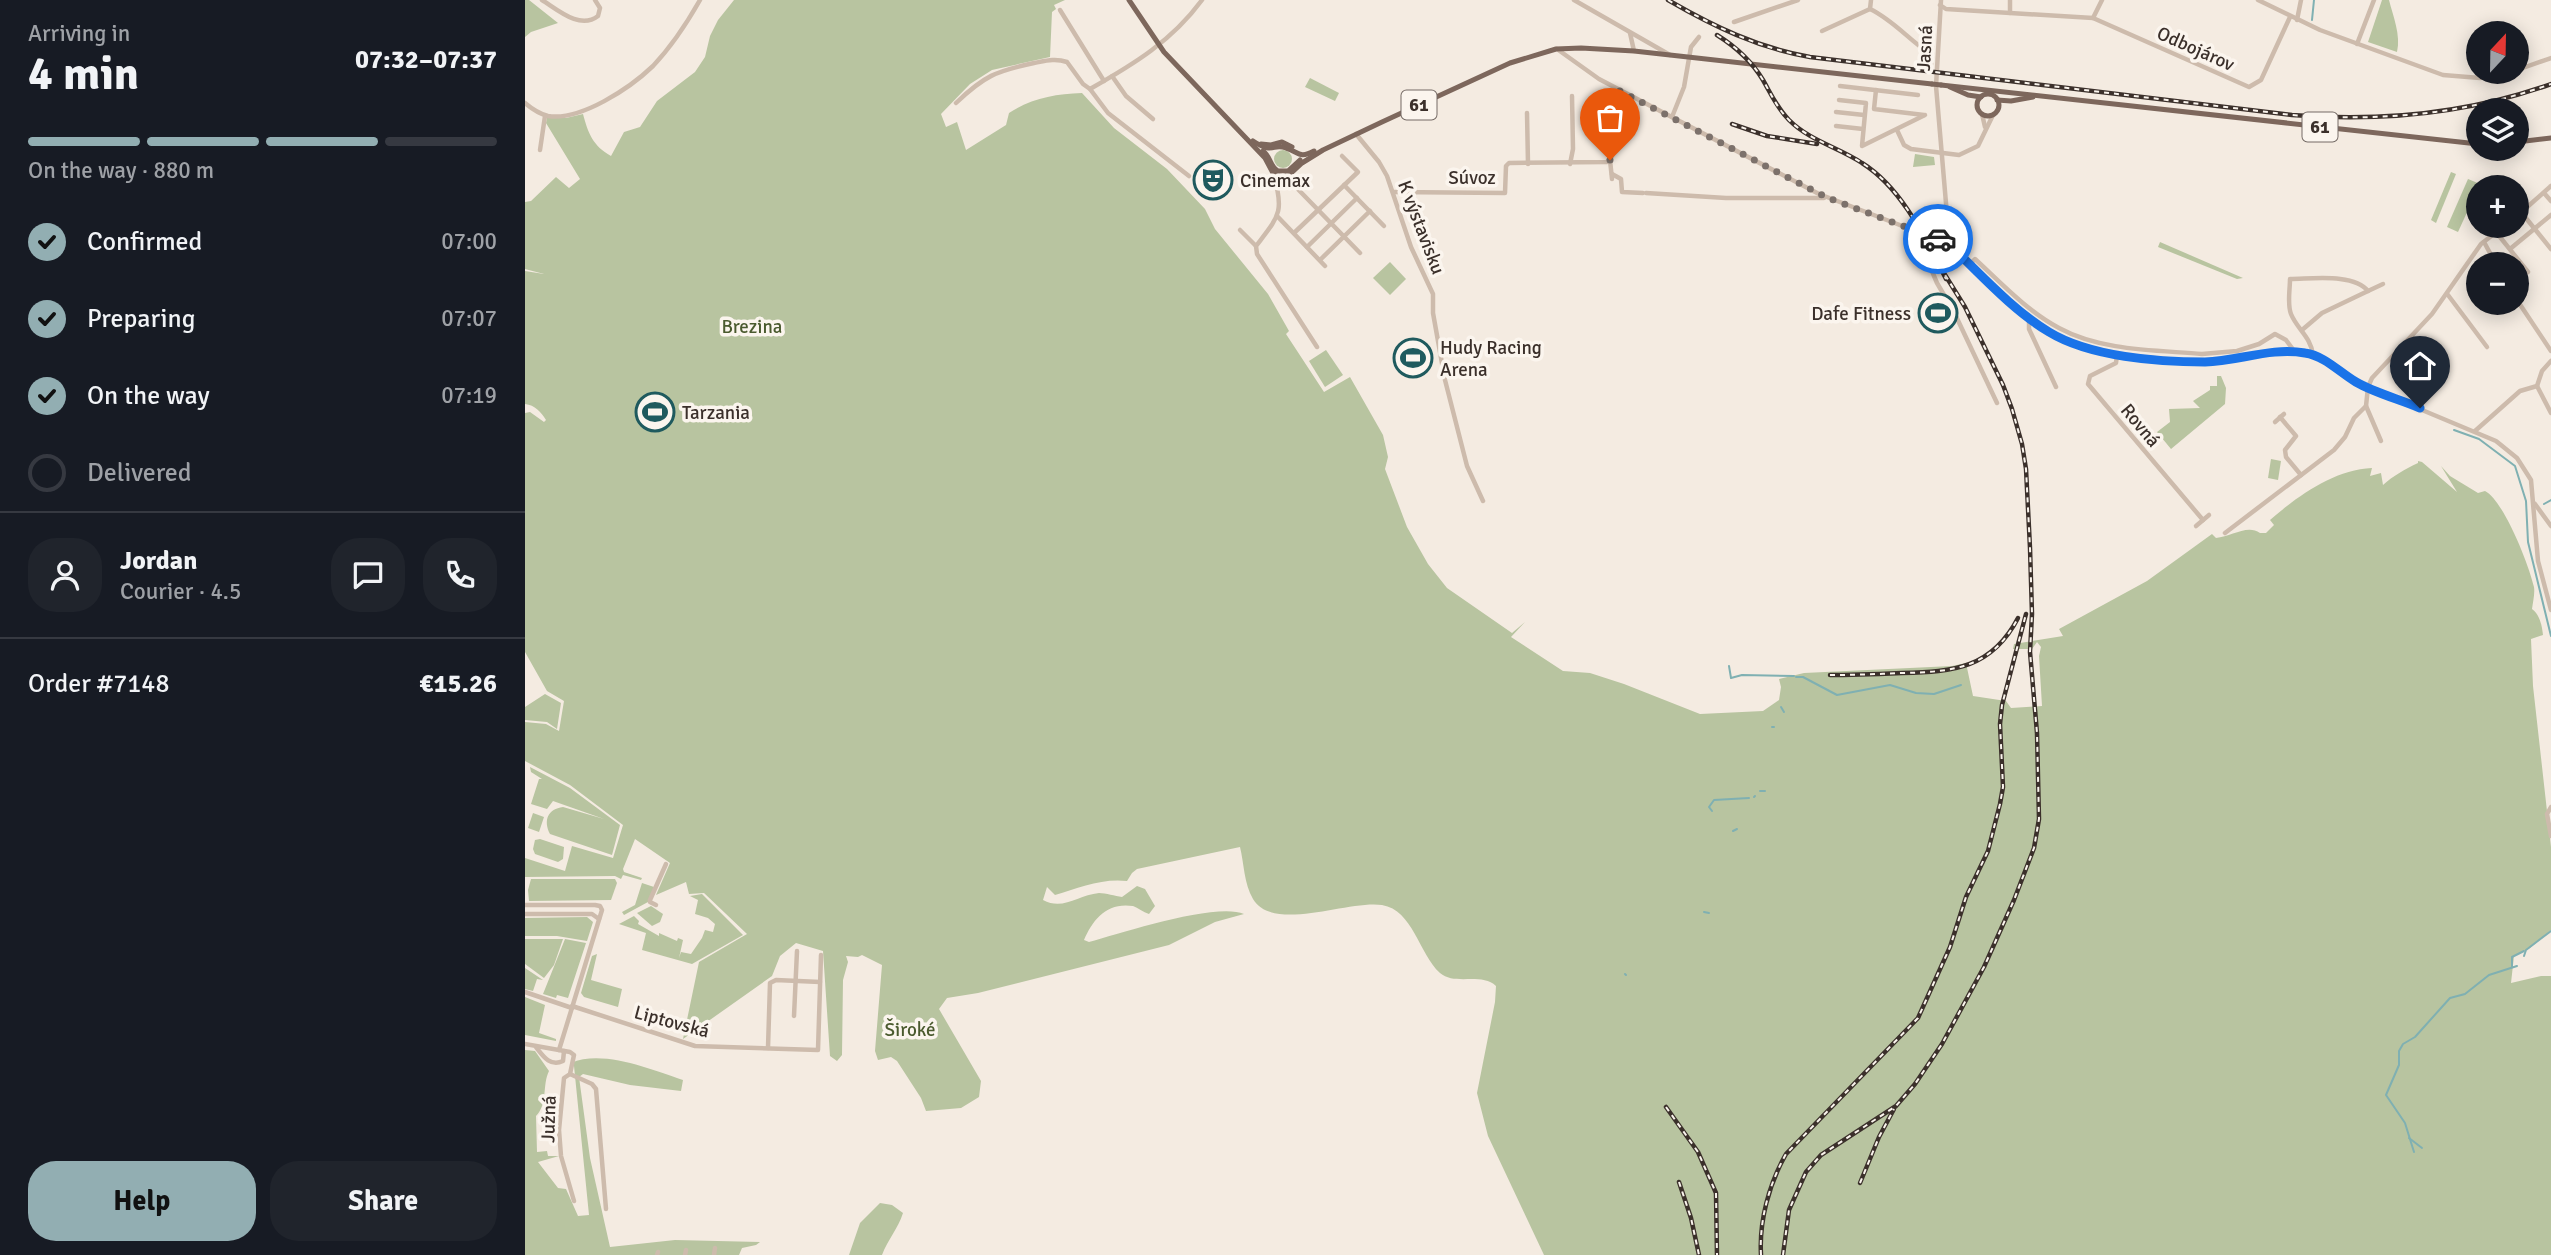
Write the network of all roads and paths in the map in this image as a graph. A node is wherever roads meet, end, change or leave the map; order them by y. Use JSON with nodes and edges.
{"nodes":[{"id":1,"x":542,"y":0,"type":"edge"},
{"id":2,"x":595,"y":0,"type":"edge"},
{"id":3,"x":700,"y":0,"type":"edge"},
{"id":4,"x":1129,"y":0,"type":"edge"},
{"id":5,"x":1202,"y":0,"type":"edge"},
{"id":6,"x":1574,"y":0,"type":"edge"},
{"id":7,"x":1798,"y":0,"type":"edge"},
{"id":8,"x":1871,"y":0,"type":"edge"},
{"id":9,"x":2010,"y":0,"type":"edge"},
{"id":10,"x":2102,"y":0,"type":"edge"},
{"id":11,"x":2258,"y":0,"type":"edge"},
{"id":12,"x":2301,"y":0,"type":"edge"},
{"id":13,"x":2374,"y":0,"type":"edge"},
{"id":14,"x":1940,"y":3,"type":"edge"},
{"id":15,"x":1870,"y":9,"type":"junction"},
{"id":16,"x":1060,"y":10,"type":"dead end"},
{"id":17,"x":2010,"y":13,"type":"junction"},
{"id":18,"x":2290,"y":17,"type":"junction"},
{"id":19,"x":2093,"y":18,"type":"junction"},
{"id":20,"x":2297,"y":20,"type":"junction"},
{"id":21,"x":1734,"y":22,"type":"dead end"},
{"id":22,"x":1822,"y":31,"type":"dead end"},
{"id":23,"x":1630,"y":32,"type":"junction"},
{"id":24,"x":1699,"y":37,"type":"dead end"},
{"id":25,"x":2357,"y":44,"type":"junction"},
{"id":26,"x":1159,"y":46,"type":"junction"},
{"id":27,"x":1556,"y":49,"type":"junction"},
{"id":28,"x":1635,"y":51,"type":"junction"},
{"id":29,"x":1671,"y":55,"type":"junction"},
{"id":30,"x":1688,"y":57,"type":"junction"},
{"id":31,"x":2551,"y":58,"type":"edge"},
{"id":32,"x":1931,"y":64,"type":"dead end"},
{"id":33,"x":2529,"y":66,"type":"edge"},
{"id":34,"x":1112,"y":76,"type":"junction"},
{"id":35,"x":2466,"y":77,"type":"edge"},
{"id":36,"x":1104,"y":81,"type":"junction"},
{"id":37,"x":1840,"y":86,"type":"dead end"},
{"id":38,"x":1944,"y":86,"type":"junction"},
{"id":39,"x":1090,"y":89,"type":"junction"},
{"id":40,"x":1616,"y":89,"type":"junction"},
{"id":41,"x":1876,"y":90,"type":"junction"},
{"id":42,"x":1918,"y":95,"type":"dead end"},
{"id":43,"x":1968,"y":95,"type":"junction"},
{"id":44,"x":1572,"y":96,"type":"dead end"},
{"id":45,"x":1981,"y":97,"type":"junction"},
{"id":46,"x":2043,"y":97,"type":"junction"},
{"id":47,"x":1839,"y":100,"type":"dead end"},
{"id":48,"x":1997,"y":100,"type":"junction"},
{"id":49,"x":2011,"y":101,"type":"junction"},
{"id":50,"x":525,"y":103,"type":"edge"},
{"id":51,"x":956,"y":103,"type":"dead end"},
{"id":52,"x":1977,"y":105,"type":"junction"},
{"id":53,"x":1999,"y":108,"type":"junction"},
{"id":54,"x":1836,"y":112,"type":"dead end"},
{"id":55,"x":1527,"y":113,"type":"dead end"},
{"id":56,"x":1910,"y":113,"type":"junction"},
{"id":57,"x":1982,"y":114,"type":"junction"},
{"id":58,"x":1864,"y":115,"type":"junction"},
{"id":59,"x":1993,"y":115,"type":"junction"},
{"id":60,"x":545,"y":116,"type":"junction"},
{"id":61,"x":1672,"y":117,"type":"junction"},
{"id":62,"x":1153,"y":119,"type":"dead end"},
{"id":63,"x":1907,"y":125,"type":"junction"},
{"id":64,"x":1836,"y":126,"type":"dead end"},
{"id":65,"x":1985,"y":128,"type":"junction"},
{"id":66,"x":1863,"y":129,"type":"junction"},
{"id":67,"x":1897,"y":130,"type":"junction"},
{"id":68,"x":1356,"y":134,"type":"junction"},
{"id":69,"x":2551,"y":138,"type":"edge"},
{"id":70,"x":2529,"y":141,"type":"edge"},
{"id":71,"x":2466,"y":143,"type":"edge"},
{"id":72,"x":1254,"y":144,"type":"junction"},
{"id":73,"x":1287,"y":144,"type":"junction"},
{"id":74,"x":540,"y":150,"type":"dead end"},
{"id":75,"x":1273,"y":150,"type":"junction"},
{"id":76,"x":1293,"y":152,"type":"junction"},
{"id":77,"x":1941,"y":153,"type":"junction"},
{"id":78,"x":1314,"y":154,"type":"junction"},
{"id":79,"x":1342,"y":156,"type":"dead end"},
{"id":80,"x":1269,"y":157,"type":"junction"},
{"id":81,"x":1610,"y":160,"type":"junction"},
{"id":82,"x":1528,"y":163,"type":"junction"},
{"id":83,"x":1268,"y":164,"type":"junction"},
{"id":84,"x":1570,"y":164,"type":"junction"},
{"id":85,"x":1293,"y":166,"type":"junction"},
{"id":86,"x":1273,"y":173,"type":"junction"},
{"id":87,"x":1189,"y":176,"type":"dead end"},
{"id":88,"x":1284,"y":178,"type":"junction"},
{"id":89,"x":1344,"y":185,"type":"junction"},
{"id":90,"x":2551,"y":186,"type":"edge"},
{"id":91,"x":1279,"y":191,"type":"junction"},
{"id":92,"x":1393,"y":192,"type":"junction"},
{"id":93,"x":2544,"y":193,"type":"junction"},
{"id":94,"x":1357,"y":198,"type":"junction"},
{"id":95,"x":1828,"y":198,"type":"junction"},
{"id":96,"x":2551,"y":201,"type":"edge"},
{"id":97,"x":2529,"y":206,"type":"edge"},
{"id":98,"x":1318,"y":210,"type":"junction"},
{"id":99,"x":1370,"y":211,"type":"junction"},
{"id":100,"x":1947,"y":215,"type":"junction"},
{"id":101,"x":2551,"y":215,"type":"edge"},
{"id":102,"x":1278,"y":217,"type":"junction"},
{"id":103,"x":1331,"y":223,"type":"junction"},
{"id":104,"x":2529,"y":224,"type":"edge"},
{"id":105,"x":1384,"y":226,"type":"dead end"},
{"id":106,"x":1941,"y":227,"type":"junction"},
{"id":107,"x":2534,"y":229,"type":"junction"},
{"id":108,"x":1240,"y":230,"type":"dead end"},
{"id":109,"x":1915,"y":230,"type":"junction"},
{"id":110,"x":1294,"y":233,"type":"junction"},
{"id":111,"x":1924,"y":234,"type":"junction"},
{"id":112,"x":1344,"y":237,"type":"junction"},
{"id":113,"x":2489,"y":238,"type":"edge"},
{"id":114,"x":2501,"y":238,"type":"edge"},
{"id":115,"x":1938,"y":239,"type":"junction"},
{"id":116,"x":1944,"y":242,"type":"junction"},
{"id":117,"x":2484,"y":242,"type":"junction"},
{"id":118,"x":1257,"y":246,"type":"junction"},
{"id":119,"x":1307,"y":247,"type":"junction"},
{"id":120,"x":2510,"y":249,"type":"junction"},
{"id":121,"x":2551,"y":249,"type":"edge"},
{"id":122,"x":2489,"y":252,"type":"edge"},
{"id":123,"x":2512,"y":252,"type":"edge"},
{"id":124,"x":1360,"y":253,"type":"dead end"},
{"id":125,"x":1928,"y":258,"type":"junction"},
{"id":126,"x":1319,"y":260,"type":"junction"},
{"id":127,"x":1970,"y":264,"type":"junction"},
{"id":128,"x":1325,"y":266,"type":"dead end"},
{"id":129,"x":2001,"y":282,"type":"junction"},
{"id":130,"x":2383,"y":284,"type":"dead end"},
{"id":131,"x":1996,"y":288,"type":"junction"},
{"id":132,"x":2368,"y":291,"type":"junction"},
{"id":133,"x":2448,"y":295,"type":"junction"},
{"id":134,"x":2029,"y":308,"type":"junction"},
{"id":135,"x":2024,"y":314,"type":"junction"},
{"id":136,"x":2527,"y":315,"type":"edge"},
{"id":137,"x":2029,"y":318,"type":"junction"},
{"id":138,"x":2058,"y":328,"type":"junction"},
{"id":139,"x":2302,"y":330,"type":"junction"},
{"id":140,"x":2055,"y":335,"type":"junction"},
{"id":141,"x":2091,"y":342,"type":"junction"},
{"id":142,"x":2259,"y":344,"type":"junction"},
{"id":143,"x":2487,"y":346,"type":"dead end"},
{"id":144,"x":1317,"y":347,"type":"dead end"},
{"id":145,"x":2128,"y":347,"type":"junction"},
{"id":146,"x":2089,"y":349,"type":"junction"},
{"id":147,"x":2164,"y":351,"type":"junction"},
{"id":148,"x":2237,"y":351,"type":"junction"},
{"id":149,"x":2551,"y":351,"type":"edge"},
{"id":150,"x":2295,"y":352,"type":"junction"},
{"id":151,"x":2202,"y":354,"type":"junction"},
{"id":152,"x":2261,"y":354,"type":"junction"},
{"id":153,"x":2117,"y":355,"type":"junction"},
{"id":154,"x":2127,"y":355,"type":"junction"},
{"id":155,"x":2313,"y":355,"type":"junction"},
{"id":156,"x":2238,"y":358,"type":"junction"},
{"id":157,"x":2164,"y":360,"type":"junction"},
{"id":158,"x":2551,"y":360,"type":"edge"},
{"id":159,"x":2202,"y":362,"type":"junction"},
{"id":160,"x":2537,"y":386,"type":"junction"},
{"id":161,"x":2056,"y":387,"type":"dead end"},
{"id":162,"x":2368,"y":387,"type":"junction"},
{"id":163,"x":1997,"y":403,"type":"dead end"},
{"id":164,"x":2366,"y":406,"type":"junction"},
{"id":165,"x":2551,"y":413,"type":"edge"},
{"id":166,"x":2275,"y":422,"type":"dead end"},
{"id":167,"x":2473,"y":433,"type":"junction"},
{"id":168,"x":2381,"y":441,"type":"dead end"},
{"id":169,"x":2301,"y":475,"type":"junction"},
{"id":170,"x":1483,"y":501,"type":"dead end"},
{"id":171,"x":2534,"y":502,"type":"junction"},
{"id":172,"x":2209,"y":515,"type":"dead end"},
{"id":173,"x":2203,"y":520,"type":"junction"},
{"id":174,"x":2196,"y":526,"type":"dead end"},
{"id":175,"x":2551,"y":526,"type":"edge"},
{"id":176,"x":2225,"y":533,"type":"dead end"},
{"id":177,"x":2551,"y":610,"type":"edge"},
{"id":178,"x":2551,"y":807,"type":"edge"},
{"id":179,"x":2551,"y":836,"type":"edge"},
{"id":180,"x":666,"y":864,"type":"dead end"},
{"id":181,"x":525,"y":905,"type":"edge"},
{"id":182,"x":656,"y":905,"type":"dead end"},
{"id":183,"x":525,"y":914,"type":"edge"},
{"id":184,"x":600,"y":917,"type":"junction"},
{"id":185,"x":797,"y":951,"type":"dead end"},
{"id":186,"x":821,"y":955,"type":"dead end"},
{"id":187,"x":796,"y":981,"type":"junction"},
{"id":188,"x":820,"y":982,"type":"junction"},
{"id":189,"x":525,"y":992,"type":"edge"},
{"id":190,"x":572,"y":1007,"type":"junction"},
{"id":191,"x":794,"y":1016,"type":"dead end"},
{"id":192,"x":525,"y":1044,"type":"edge"},
{"id":193,"x":535,"y":1046,"type":"junction"},
{"id":194,"x":768,"y":1048,"type":"junction"},
{"id":195,"x":561,"y":1051,"type":"junction"},
{"id":196,"x":570,"y":1074,"type":"junction"},
{"id":197,"x":574,"y":1201,"type":"dead end"},
{"id":198,"x":606,"y":1209,"type":"dead end"},
{"id":199,"x":715,"y":1248,"type":"dead end"},
{"id":200,"x":714,"y":1255,"type":"edge"}],
"edges":[{"from":1,"to":2,"type":"street"},
{"from":3,"to":60,"type":"street"},
{"from":4,"to":26,"type":"main road"},
{"from":5,"to":26,"type":"street"},
{"from":6,"to":23,"type":"street"},
{"from":7,"to":21,"type":"street"},
{"from":8,"to":15,"type":"street"},
{"from":9,"to":17,"type":"street"},
{"from":10,"to":19,"type":"street"},
{"from":11,"to":18,"type":"street"},
{"from":12,"to":20,"type":"street"},
{"from":13,"to":25,"type":"street"},
{"from":14,"to":17,"type":"street"},
{"from":14,"to":77,"type":"street","name":"Jasná"},
{"from":15,"to":22,"type":"street"},
{"from":15,"to":32,"type":"street"},
{"from":16,"to":36,"type":"street"},
{"from":17,"to":19,"type":"street"},
{"from":18,"to":19,"type":"street","name":"Odbojárov"},
{"from":18,"to":20,"type":"street"},
{"from":20,"to":25,"type":"street"},
{"from":23,"to":28,"type":"street"},
{"from":23,"to":29,"type":"street"},
{"from":24,"to":30,"type":"street"},
{"from":25,"to":35,"type":"street"},
{"from":26,"to":34,"type":"street"},
{"from":26,"to":72,"type":"main road"},
{"from":27,"to":28,"type":"main road","number":"61"},
{"from":27,"to":40,"type":"street"},
{"from":27,"to":68,"type":"main road","number":"61"},
{"from":28,"to":29,"type":"main road","number":"61"},
{"from":29,"to":30,"type":"main road","number":"61"},
{"from":30,"to":38,"type":"main road","number":"61","bridge":true},
{"from":30,"to":61,"type":"street"},
{"from":31,"to":33,"type":"street"},
{"from":34,"to":36,"type":"street"},
{"from":34,"to":62,"type":"street"},
{"from":36,"to":39,"type":"street"},
{"from":37,"to":41,"type":"street"},
{"from":38,"to":43,"type":"main road","number":"61"},
{"from":38,"to":46,"type":"main road","number":"61"},
{"from":39,"to":51,"type":"street"},
{"from":39,"to":87,"type":"street"},
{"from":40,"to":61,"type":"street"},
{"from":40,"to":81,"type":"street"},
{"from":41,"to":42,"type":"street"},
{"from":41,"to":56,"type":"street"},
{"from":43,"to":45,"type":"main road","number":"61"},
{"from":43,"to":52,"type":"main road","number":"61"},
{"from":44,"to":84,"type":"street"},
{"from":45,"to":48,"type":"main road","number":"61"},
{"from":45,"to":52,"type":"main road"},
{"from":46,"to":49,"type":"main road","number":"61"},
{"from":46,"to":71,"type":"main road","number":"61"},
{"from":47,"to":58,"type":"street"},
{"from":48,"to":49,"type":"main road","number":"61"},
{"from":48,"to":53,"type":"main road"},
{"from":49,"to":53,"type":"main road","number":"61"},
{"from":50,"to":60,"type":"street"},
{"from":52,"to":57,"type":"main road","number":"61"},
{"from":53,"to":59,"type":"main road","number":"61"},
{"from":54,"to":58,"type":"street"},
{"from":55,"to":82,"type":"street"},
{"from":56,"to":63,"type":"street"},
{"from":56,"to":63,"type":"street"},
{"from":57,"to":59,"type":"main road"},
{"from":57,"to":65,"type":"street"},
{"from":58,"to":66,"type":"street"},
{"from":59,"to":65,"type":"street"},
{"from":60,"to":74,"type":"street"},
{"from":61,"to":95,"type":"street"},
{"from":63,"to":67,"type":"street"},
{"from":64,"to":66,"type":"street"},
{"from":65,"to":77,"type":"street"},
{"from":66,"to":67,"type":"street"},
{"from":67,"to":77,"type":"street"},
{"from":68,"to":78,"type":"main road","number":"61"},
{"from":68,"to":92,"type":"street","name":"K výstavisku"},
{"from":69,"to":70,"type":"main road"},
{"from":72,"to":73,"type":"main road"},
{"from":72,"to":75,"type":"main road"},
{"from":72,"to":80,"type":"main road"},
{"from":72,"to":83,"type":"main road"},
{"from":73,"to":76,"type":"main road"},
{"from":73,"to":78,"type":"main road"},
{"from":75,"to":76,"type":"main road"},
{"from":75,"to":80,"type":"main road"},
{"from":76,"to":78,"type":"main road"},
{"from":76,"to":85,"type":"main road"},
{"from":77,"to":100,"type":"street","name":"Jasná"},
{"from":78,"to":85,"type":"main road","number":"61"},
{"from":78,"to":88,"type":"main road","number":"61"},
{"from":79,"to":89,"type":"street"},
{"from":80,"to":83,"type":"main road"},
{"from":80,"to":88,"type":"main road"},
{"from":81,"to":84,"type":"street"},
{"from":81,"to":95,"type":"street"},
{"from":82,"to":84,"type":"street"},
{"from":82,"to":92,"type":"street","name":"Súvoz"},
{"from":83,"to":86,"type":"main road"},
{"from":85,"to":88,"type":"main road","number":"61"},
{"from":86,"to":88,"type":"main road"},
{"from":86,"to":91,"type":"street"},
{"from":88,"to":91,"type":"street"},
{"from":88,"to":98,"type":"street"},
{"from":89,"to":94,"type":"street"},
{"from":89,"to":98,"type":"street"},
{"from":90,"to":93,"type":"street"},
{"from":91,"to":102,"type":"street"},
{"from":92,"to":170,"type":"street","name":"K výstavisku"},
{"from":93,"to":96,"type":"street"},
{"from":93,"to":97,"type":"street"},
{"from":94,"to":99,"type":"street"},
{"from":94,"to":103,"type":"street"},
{"from":95,"to":109,"type":"street"},
{"from":98,"to":103,"type":"street"},
{"from":98,"to":110,"type":"street"},
{"from":99,"to":105,"type":"street"},
{"from":99,"to":112,"type":"street"},
{"from":100,"to":106,"type":"street"},
{"from":100,"to":116,"type":"street","name":"Jasná"},
{"from":101,"to":107,"type":"street"},
{"from":102,"to":110,"type":"street"},
{"from":102,"to":118,"type":"street"},
{"from":103,"to":112,"type":"street"},
{"from":103,"to":119,"type":"street"},
{"from":104,"to":107,"type":"street"},
{"from":106,"to":111,"type":"street"},
{"from":106,"to":115,"type":"street"},
{"from":107,"to":120,"type":"street"},
{"from":107,"to":121,"type":"street"},
{"from":108,"to":118,"type":"street"},
{"from":109,"to":111,"type":"street"},
{"from":109,"to":125,"type":"street"},
{"from":110,"to":119,"type":"street"},
{"from":111,"to":115,"type":"street"},
{"from":112,"to":124,"type":"street"},
{"from":112,"to":126,"type":"street"},
{"from":113,"to":117,"type":"street"},
{"from":114,"to":120,"type":"street"},
{"from":115,"to":116,"type":"street"},
{"from":115,"to":125,"type":"street"},
{"from":116,"to":127,"type":"street"},
{"from":117,"to":122,"type":"street"},
{"from":117,"to":133,"type":"street"},
{"from":118,"to":144,"type":"street"},
{"from":119,"to":126,"type":"street"},
{"from":120,"to":123,"type":"street"},
{"from":125,"to":163,"type":"street"},
{"from":126,"to":128,"type":"street"},
{"from":127,"to":129,"type":"street"},
{"from":127,"to":131,"type":"street"},
{"from":129,"to":131,"type":"street"},
{"from":129,"to":134,"type":"street"},
{"from":130,"to":132,"type":"street"},
{"from":131,"to":135,"type":"street"},
{"from":132,"to":139,"type":"street"},
{"from":132,"to":139,"type":"street"},
{"from":133,"to":143,"type":"street"},
{"from":133,"to":162,"type":"street"},
{"from":134,"to":135,"type":"street"},
{"from":134,"to":138,"type":"street"},
{"from":135,"to":137,"type":"street"},
{"from":136,"to":149,"type":"street"},
{"from":137,"to":140,"type":"street"},
{"from":137,"to":161,"type":"street"},
{"from":138,"to":140,"type":"street"},
{"from":138,"to":141,"type":"street"},
{"from":139,"to":155,"type":"street"},
{"from":140,"to":146,"type":"street"},
{"from":141,"to":145,"type":"street"},
{"from":141,"to":146,"type":"street"},
{"from":142,"to":148,"type":"street"},
{"from":142,"to":150,"type":"street"},
{"from":142,"to":152,"type":"street"},
{"from":145,"to":147,"type":"street"},
{"from":145,"to":154,"type":"street"},
{"from":146,"to":153,"type":"street"},
{"from":147,"to":151,"type":"street"},
{"from":147,"to":157,"type":"street"},
{"from":148,"to":151,"type":"street"},
{"from":148,"to":156,"type":"street"},
{"from":150,"to":152,"type":"street"},
{"from":150,"to":155,"type":"street"},
{"from":151,"to":159,"type":"street"},
{"from":152,"to":156,"type":"street"},
{"from":153,"to":154,"type":"street"},
{"from":153,"to":173,"type":"street","name":"Rovná"},
{"from":154,"to":157,"type":"street"},
{"from":155,"to":162,"type":"street"},
{"from":156,"to":159,"type":"street"},
{"from":157,"to":159,"type":"street"},
{"from":158,"to":160,"type":"street"},
{"from":160,"to":165,"type":"street"},
{"from":160,"to":167,"type":"street"},
{"from":162,"to":164,"type":"street"},
{"from":162,"to":167,"type":"street"},
{"from":164,"to":168,"type":"street"},
{"from":164,"to":169,"type":"street"},
{"from":166,"to":169,"type":"street"},
{"from":167,"to":171,"type":"street"},
{"from":169,"to":176,"type":"street"},
{"from":171,"to":175,"type":"street"},
{"from":171,"to":177,"type":"street"},
{"from":172,"to":173,"type":"street"},
{"from":173,"to":174,"type":"street"},
{"from":178,"to":179,"type":"street"},
{"from":180,"to":182,"type":"street"},
{"from":181,"to":184,"type":"street"},
{"from":183,"to":184,"type":"street"},
{"from":184,"to":190,"type":"street"},
{"from":185,"to":187,"type":"street"},
{"from":186,"to":188,"type":"street","name":"Liptovská"},
{"from":187,"to":188,"type":"street"},
{"from":187,"to":191,"type":"street"},
{"from":187,"to":194,"type":"street"},
{"from":188,"to":194,"type":"street","name":"Liptovská"},
{"from":189,"to":190,"type":"street","name":"Liptovská"},
{"from":190,"to":194,"type":"street","name":"Liptovská"},
{"from":190,"to":195,"type":"street"},
{"from":192,"to":193,"type":"street"},
{"from":193,"to":195,"type":"street"},
{"from":193,"to":195,"type":"street"},
{"from":195,"to":196,"type":"street","name":"Južná"},
{"from":196,"to":197,"type":"street","name":"Južná"},
{"from":196,"to":198,"type":"street"},
{"from":199,"to":200,"type":"street"}]}
